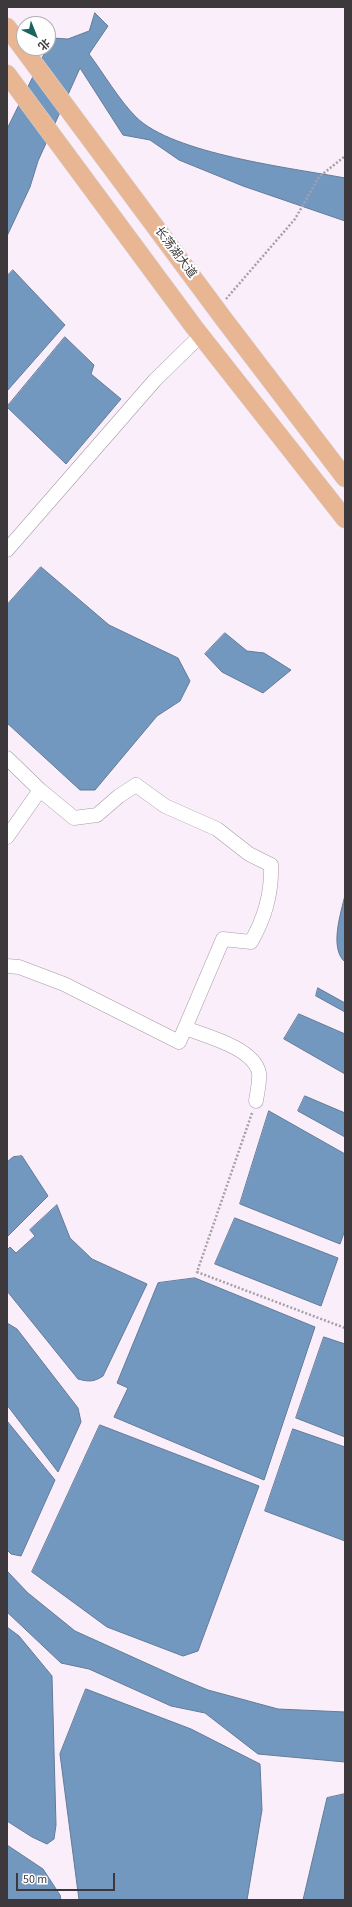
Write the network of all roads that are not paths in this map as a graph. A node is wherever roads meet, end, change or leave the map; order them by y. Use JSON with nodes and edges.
{"nodes":[{"id":1,"x":7,"y":27,"type":"edge"},
{"id":2,"x":7,"y":74,"type":"edge"},
{"id":3,"x":200,"y":336,"type":"junction"},
{"id":4,"x":345,"y":478,"type":"edge"},
{"id":5,"x":345,"y":519,"type":"edge"},
{"id":6,"x":7,"y":550,"type":"edge"},
{"id":7,"x":7,"y":758,"type":"edge"},
{"id":8,"x":40,"y":790,"type":"junction"},
{"id":9,"x":7,"y":837,"type":"edge"},
{"id":10,"x":7,"y":966,"type":"edge"},
{"id":11,"x":185,"y":1028,"type":"junction"},
{"id":12,"x":256,"y":1101,"type":"road end"}],
"edges":[{"from":1,"to":4,"type":"main road","name":"长荡湖大道"},
{"from":2,"to":3,"type":"main road"},
{"from":3,"to":5,"type":"main road"},
{"from":3,"to":6,"type":"street"},
{"from":7,"to":8,"type":"street"},
{"from":8,"to":9,"type":"street"},
{"from":8,"to":11,"type":"street"},
{"from":10,"to":11,"type":"street"},
{"from":11,"to":12,"type":"street"}]}
